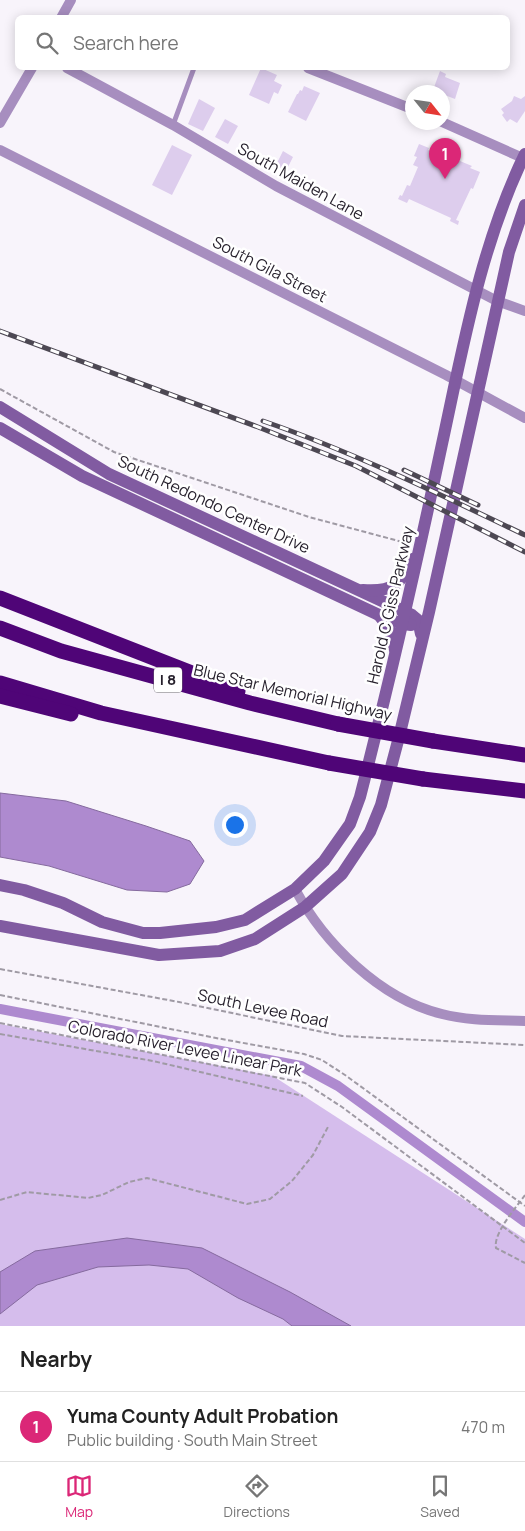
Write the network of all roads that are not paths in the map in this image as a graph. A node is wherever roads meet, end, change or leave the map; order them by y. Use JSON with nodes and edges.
{"nodes":[{"id":1,"x":71,"y":0,"type":"edge"},
{"id":2,"x":63,"y":15,"type":"edge"},
{"id":3,"x":31,"y":70,"type":"edge"},
{"id":4,"x":72,"y":70,"type":"edge"},
{"id":5,"x":193,"y":70,"type":"edge"},
{"id":6,"x":313,"y":70,"type":"edge"},
{"id":7,"x":405,"y":106,"type":"edge"},
{"id":8,"x":0,"y":123,"type":"edge"},
{"id":9,"x":173,"y":125,"type":"junction"},
{"id":10,"x":450,"y":125,"type":"edge"},
{"id":11,"x":0,"y":150,"type":"edge"},
{"id":12,"x":524,"y":157,"type":"edge"},
{"id":13,"x":525,"y":205,"type":"edge"},
{"id":14,"x":477,"y":291,"type":"junction"},
{"id":15,"x":497,"y":301,"type":"junction"},
{"id":16,"x":525,"y":311,"type":"edge"},
{"id":17,"x":456,"y":380,"type":"junction"},
{"id":18,"x":478,"y":392,"type":"junction"},
{"id":19,"x":0,"y":407,"type":"edge"},
{"id":20,"x":525,"y":418,"type":"edge"},
{"id":21,"x":0,"y":428,"type":"edge"},
{"id":22,"x":416,"y":542,"type":"junction"},
{"id":23,"x":359,"y":590,"type":"junction"},
{"id":24,"x":0,"y":598,"type":"edge"},
{"id":25,"x":429,"y":612,"type":"junction"},
{"id":26,"x":379,"y":615,"type":"junction"},
{"id":27,"x":404,"y":618,"type":"junction"},
{"id":28,"x":419,"y":622,"type":"junction"},
{"id":29,"x":0,"y":628,"type":"edge"},
{"id":30,"x":422,"y":642,"type":"junction"},
{"id":31,"x":396,"y":653,"type":"junction"},
{"id":32,"x":0,"y":683,"type":"edge"},
{"id":33,"x":0,"y":696,"type":"edge"},
{"id":34,"x":300,"y":716,"type":"junction"},
{"id":35,"x":280,"y":753,"type":"junction"},
{"id":36,"x":525,"y":755,"type":"edge"},
{"id":37,"x":525,"y":791,"type":"edge"},
{"id":38,"x":0,"y":885,"type":"edge"},
{"id":39,"x":295,"y":889,"type":"junction"},
{"id":40,"x":305,"y":907,"type":"junction"},
{"id":41,"x":0,"y":926,"type":"edge"},
{"id":42,"x":525,"y":1021,"type":"edge"}],
"edges":[{"from":1,"to":2,"type":"street"},
{"from":3,"to":8,"type":"street"},
{"from":4,"to":9,"type":"street","name":"South Maiden Lane"},
{"from":5,"to":9,"type":"lane"},
{"from":6,"to":7,"type":"street"},
{"from":9,"to":14,"type":"street","name":"South Maiden Lane"},
{"from":10,"to":12,"type":"street"},
{"from":11,"to":17,"type":"street","name":"South Gila Street"},
{"from":12,"to":14,"type":"main road","name":"Harold C Giss Parkway"},
{"from":13,"to":15,"type":"main road"},
{"from":14,"to":15,"type":"street","name":"South Maiden Lane"},
{"from":14,"to":17,"type":"main road","name":"Harold C Giss Parkway"},
{"from":15,"to":16,"type":"street","name":"South Maiden Lane"},
{"from":15,"to":18,"type":"main road"},
{"from":17,"to":18,"type":"street","name":"South Gila Street"},
{"from":17,"to":22,"type":"main road","name":"Harold C Giss Parkway"},
{"from":18,"to":20,"type":"street","name":"South Gila Street"},
{"from":18,"to":25,"type":"main road"},
{"from":19,"to":23,"type":"main road","name":"South Redondo Center Drive"},
{"from":21,"to":26,"type":"main road","name":"South Redondo Center Drive"},
{"from":22,"to":23,"type":"main road"},
{"from":22,"to":27,"type":"main road","name":"Harold C Giss Parkway"},
{"from":23,"to":27,"type":"main road","name":"South Redondo Center Drive"},
{"from":24,"to":34,"type":"highway"},
{"from":25,"to":28,"type":"main road"},
{"from":25,"to":30,"type":"main road"},
{"from":26,"to":27,"type":"main road","name":"South Redondo Center Drive"},
{"from":26,"to":31,"type":"main road"},
{"from":27,"to":28,"type":"main road","name":"South Redondo Center Drive"},
{"from":27,"to":31,"type":"main road","name":"Harold C Giss Parkway"},
{"from":28,"to":30,"type":"main road"},
{"from":29,"to":34,"type":"highway","name":"Blue Star Memorial Highway","number":"I 8"},
{"from":30,"to":40,"type":"main road"},
{"from":31,"to":39,"type":"main road","name":"Harold C Giss Parkway"},
{"from":32,"to":35,"type":"highway"},
{"from":33,"to":35,"type":"highway"},
{"from":34,"to":36,"type":"highway","name":"Blue Star Memorial Highway","number":"I 8","bridge":true},
{"from":35,"to":37,"type":"highway","bridge":true},
{"from":38,"to":39,"type":"main road","name":"Harold C Giss Parkway"},
{"from":39,"to":40,"type":"street"},
{"from":40,"to":41,"type":"main road"},
{"from":40,"to":42,"type":"street"}]}
